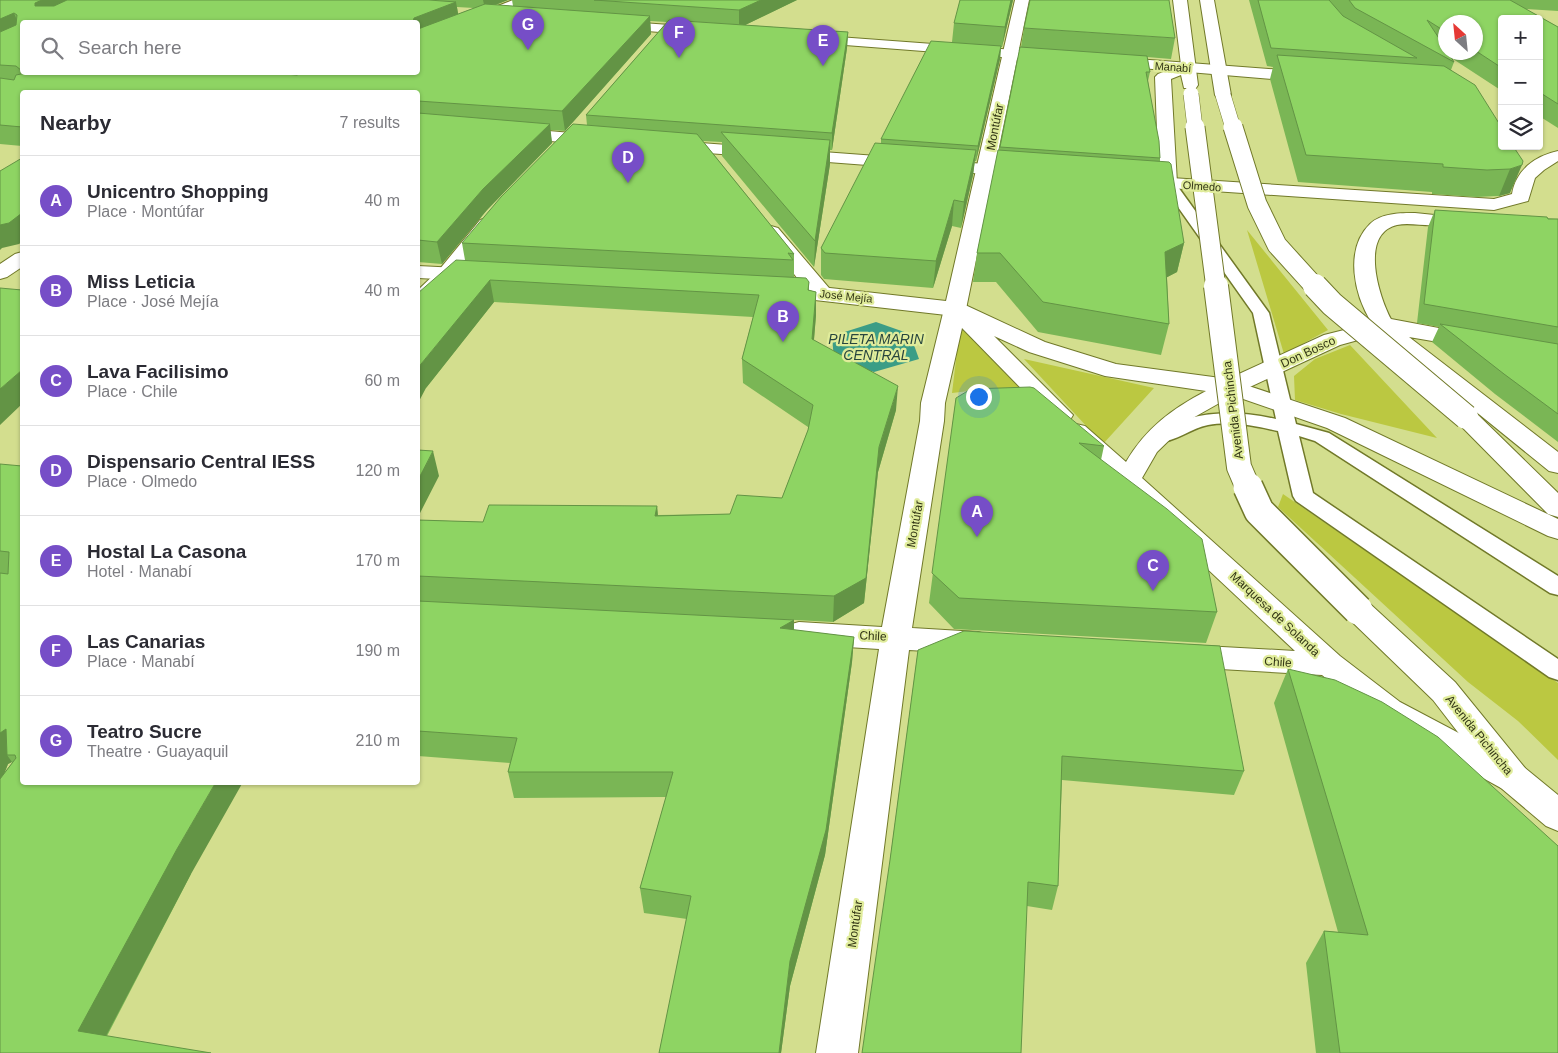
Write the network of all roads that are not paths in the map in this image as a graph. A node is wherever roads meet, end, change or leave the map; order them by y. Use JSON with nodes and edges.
{"nodes":[{"id":1,"x":525,"y":0,"type":"edge"},
{"id":2,"x":1022,"y":0,"type":"edge"},
{"id":3,"x":1180,"y":0,"type":"edge"},
{"id":4,"x":1207,"y":0,"type":"edge"},
{"id":5,"x":458,"y":12,"type":"edge"},
{"id":6,"x":487,"y":15,"type":"junction"},
{"id":7,"x":517,"y":17,"type":"edge"},
{"id":8,"x":596,"y":23,"type":"edge"},
{"id":9,"x":666,"y":29,"type":"junction"},
{"id":10,"x":714,"y":32,"type":"edge"},
{"id":11,"x":800,"y":38,"type":"edge"},
{"id":12,"x":420,"y":41,"type":"edge"},
{"id":13,"x":653,"y":43,"type":"edge"},
{"id":14,"x":1010,"y":54,"type":"junction"},
{"id":15,"x":1058,"y":58,"type":"edge"},
{"id":16,"x":1097,"y":61,"type":"edge"},
{"id":17,"x":1186,"y":68,"type":"junction"},
{"id":18,"x":1218,"y":71,"type":"junction"},
{"id":19,"x":1323,"y":78,"type":"edge"},
{"id":20,"x":497,"y":132,"type":"edge"},
{"id":21,"x":658,"y":145,"type":"edge"},
{"id":22,"x":704,"y":149,"type":"junction"},
{"id":23,"x":557,"y":152,"type":"edge"},
{"id":24,"x":1551,"y":159,"type":"edge"},
{"id":25,"x":986,"y":169,"type":"junction"},
{"id":26,"x":721,"y":171,"type":"edge"},
{"id":27,"x":1029,"y":173,"type":"edge"},
{"id":28,"x":1118,"y":180,"type":"edge"},
{"id":29,"x":1168,"y":183,"type":"junction"},
{"id":30,"x":502,"y":208,"type":"edge"},
{"id":31,"x":761,"y":220,"type":"edge"},
{"id":32,"x":1483,"y":223,"type":"edge"},
{"id":33,"x":0,"y":257,"type":"edge"},
{"id":34,"x":20,"y":258,"type":"edge"},
{"id":35,"x":20,"y":259,"type":"edge"},
{"id":36,"x":420,"y":272,"type":"edge"},
{"id":37,"x":0,"y":273,"type":"edge"},
{"id":38,"x":446,"y":274,"type":"junction"},
{"id":39,"x":496,"y":276,"type":"edge"},
{"id":40,"x":761,"y":290,"type":"edge"},
{"id":41,"x":821,"y":293,"type":"junction"},
{"id":42,"x":420,"y":300,"type":"edge"},
{"id":43,"x":954,"y":309,"type":"junction"},
{"id":44,"x":1385,"y":326,"type":"junction"},
{"id":45,"x":1491,"y":344,"type":"edge"},
{"id":46,"x":1274,"y":368,"type":"junction"},
{"id":47,"x":1231,"y":387,"type":"junction"},
{"id":48,"x":962,"y":401,"type":"edge"},
{"id":49,"x":933,"y":403,"type":"junction"},
{"id":50,"x":1016,"y":405,"type":"edge"},
{"id":51,"x":1285,"y":415,"type":"junction"},
{"id":52,"x":1062,"y":416,"type":"junction"},
{"id":53,"x":1160,"y":438,"type":"junction"},
{"id":54,"x":1558,"y":464,"type":"edge"},
{"id":55,"x":1128,"y":480,"type":"junction"},
{"id":56,"x":1558,"y":508,"type":"edge"},
{"id":57,"x":1558,"y":530,"type":"edge"},
{"id":58,"x":1558,"y":587,"type":"edge"},
{"id":59,"x":767,"y":631,"type":"edge"},
{"id":60,"x":897,"y":638,"type":"junction"},
{"id":61,"x":1005,"y":644,"type":"edge"},
{"id":62,"x":1162,"y":655,"type":"edge"},
{"id":63,"x":1329,"y":664,"type":"junction"},
{"id":64,"x":1558,"y":670,"type":"edge"},
{"id":65,"x":1513,"y":778,"type":"junction"},
{"id":66,"x":1558,"y":816,"type":"edge"},
{"id":67,"x":837,"y":1053,"type":"edge"}],
"edges":[{"from":1,"to":6,"type":"street"},
{"from":2,"to":14,"type":"street","name":"Montúfar"},
{"from":3,"to":17,"type":"street","name":"Avenida Pichincha"},
{"from":4,"to":18,"type":"street"},
{"from":5,"to":6,"type":"street"},
{"from":6,"to":7,"type":"street"},
{"from":6,"to":12,"type":"street"},
{"from":8,"to":9,"type":"street"},
{"from":9,"to":10,"type":"street"},
{"from":9,"to":13,"type":"street"},
{"from":11,"to":14,"type":"street"},
{"from":14,"to":15,"type":"street"},
{"from":14,"to":25,"type":"street","name":"Montúfar"},
{"from":16,"to":17,"type":"street","name":"Manabí"},
{"from":17,"to":18,"type":"street","name":"Manabí"},
{"from":17,"to":29,"type":"street"},
{"from":17,"to":65,"type":"street","name":"Avenida Pichincha","bridge":true},
{"from":18,"to":19,"type":"street","name":"Manabí"},
{"from":18,"to":56,"type":"street","bridge":true},
{"from":20,"to":23,"type":"street"},
{"from":21,"to":22,"type":"street"},
{"from":22,"to":25,"type":"street"},
{"from":22,"to":26,"type":"street"},
{"from":24,"to":29,"type":"street","name":"Olmedo"},
{"from":25,"to":27,"type":"street"},
{"from":25,"to":43,"type":"street","name":"Montúfar"},
{"from":28,"to":29,"type":"street","name":"Olmedo"},
{"from":29,"to":46,"type":"lane"},
{"from":30,"to":38,"type":"street"},
{"from":31,"to":41,"type":"street"},
{"from":32,"to":44,"type":"street"},
{"from":33,"to":34,"type":"street"},
{"from":35,"to":37,"type":"street"},
{"from":36,"to":38,"type":"street"},
{"from":38,"to":39,"type":"street"},
{"from":38,"to":42,"type":"street"},
{"from":40,"to":41,"type":"street","name":"José Mejía"},
{"from":41,"to":43,"type":"street","name":"José Mejía"},
{"from":43,"to":47,"type":"street","name":"José Mejía"},
{"from":43,"to":49,"type":"street","name":"Montúfar"},
{"from":43,"to":52,"type":"street","name":"Marquesa de Solanda"},
{"from":44,"to":45,"type":"street","name":"Don Bosco"},
{"from":44,"to":46,"type":"street","name":"Don Bosco"},
{"from":44,"to":54,"type":"street"},
{"from":46,"to":47,"type":"street","name":"Don Bosco"},
{"from":46,"to":51,"type":"lane"},
{"from":47,"to":51,"type":"street","name":"José Mejía"},
{"from":47,"to":53,"type":"street","name":"Don Bosco"},
{"from":48,"to":49,"type":"street"},
{"from":49,"to":60,"type":"street","name":"Montúfar"},
{"from":50,"to":52,"type":"street"},
{"from":51,"to":53,"type":"lane"},
{"from":51,"to":57,"type":"street","name":"José Mejía"},
{"from":51,"to":58,"type":"lane"},
{"from":51,"to":64,"type":"lane"},
{"from":52,"to":55,"type":"street","name":"Marquesa de Solanda"},
{"from":53,"to":55,"type":"street","name":"Don Bosco"},
{"from":55,"to":63,"type":"street","name":"Marquesa de Solanda"},
{"from":59,"to":60,"type":"street","name":"Chile"},
{"from":60,"to":61,"type":"street","name":"Chile"},
{"from":60,"to":67,"type":"street","name":"Montúfar"},
{"from":62,"to":63,"type":"street","name":"Chile"},
{"from":63,"to":65,"type":"street","name":"Marquesa de Solanda"},
{"from":65,"to":66,"type":"street","name":"Avenida Pichincha"}]}
